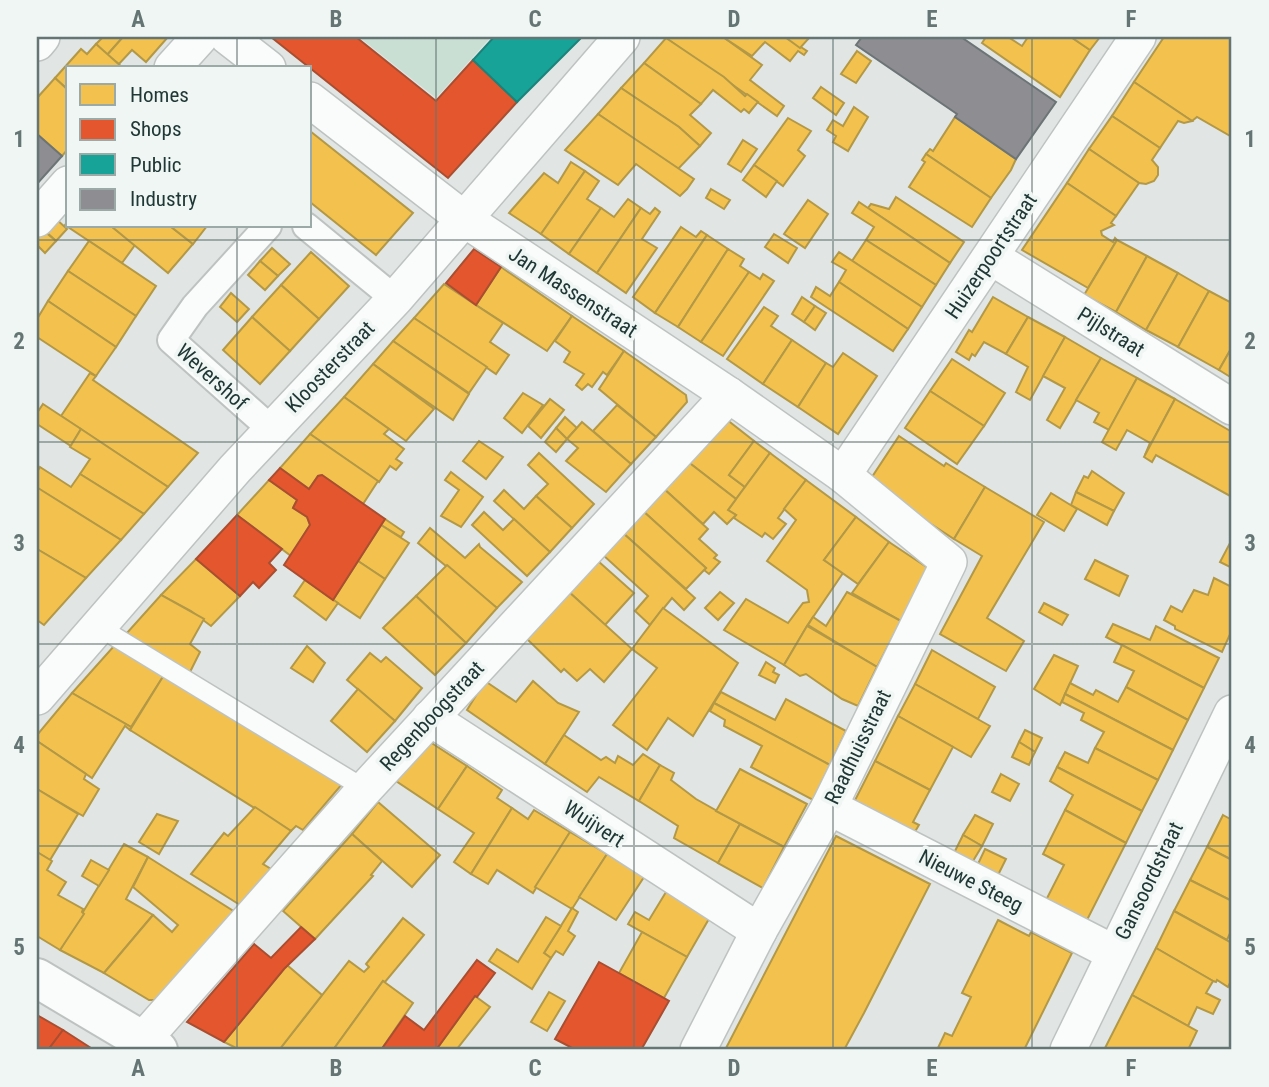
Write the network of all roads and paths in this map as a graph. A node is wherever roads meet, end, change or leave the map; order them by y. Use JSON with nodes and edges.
{"nodes":[{"id":1,"x":42,"y":37,"type":"edge"},
{"id":2,"x":200,"y":37,"type":"edge"},
{"id":3,"x":228,"y":37,"type":"edge"},
{"id":4,"x":622,"y":37,"type":"edge"},
{"id":5,"x":1138,"y":37,"type":"edge"},
{"id":6,"x":37,"y":43,"type":"edge"},
{"id":7,"x":174,"y":66,"type":"edge"},
{"id":8,"x":265,"y":66,"type":"edge"},
{"id":9,"x":312,"y":102,"type":"edge"},
{"id":10,"x":66,"y":186,"type":"edge"},
{"id":11,"x":37,"y":219,"type":"edge"},
{"id":12,"x":464,"y":219,"type":"junction"},
{"id":13,"x":266,"y":228,"type":"edge"},
{"id":14,"x":308,"y":228,"type":"edge"},
{"id":15,"x":991,"y":257,"type":"junction"},
{"id":16,"x":394,"y":299,"type":"junction"},
{"id":17,"x":729,"y":394,"type":"junction"},
{"id":18,"x":1232,"y":407,"type":"edge"},
{"id":19,"x":271,"y":429,"type":"junction"},
{"id":20,"x":843,"y":475,"type":"junction"},
{"id":21,"x":99,"y":627,"type":"junction"},
{"id":22,"x":37,"y":697,"type":"edge"},
{"id":23,"x":1232,"y":713,"type":"edge"},
{"id":24,"x":430,"y":718,"type":"junction"},
{"id":25,"x":365,"y":789,"type":"junction"},
{"id":26,"x":829,"y":807,"type":"junction"},
{"id":27,"x":759,"y":930,"type":"junction"},
{"id":28,"x":1114,"y":953,"type":"junction"},
{"id":29,"x":37,"y":978,"type":"edge"},
{"id":30,"x":144,"y":1047,"type":"edge"},
{"id":31,"x":698,"y":1050,"type":"edge"},
{"id":32,"x":1068,"y":1050,"type":"edge"}],
"edges":[{"from":1,"to":6,"type":"street"},
{"from":2,"to":7,"type":"street"},
{"from":3,"to":8,"type":"street"},
{"from":4,"to":12,"type":"street","name":"Kloosterstraat"},
{"from":5,"to":15,"type":"street","name":"Huizerpoortstraat"},
{"from":9,"to":12,"type":"street","name":"Jan Massenstraat"},
{"from":10,"to":11,"type":"street"},
{"from":12,"to":16,"type":"street","name":"Kloosterstraat"},
{"from":12,"to":17,"type":"street","name":"Jan Massenstraat"},
{"from":13,"to":19,"type":"street","name":"Wevershof"},
{"from":14,"to":16,"type":"street"},
{"from":15,"to":18,"type":"street","name":"Pijlstraat"},
{"from":15,"to":20,"type":"street","name":"Huizerpoortstraat"},
{"from":16,"to":19,"type":"street","name":"Kloosterstraat"},
{"from":17,"to":20,"type":"street","name":"Jan Massenstraat"},
{"from":17,"to":24,"type":"street","name":"Regenboogstraat"},
{"from":19,"to":21,"type":"street","name":"Kloosterstraat"},
{"from":20,"to":26,"type":"street","name":"Raadhuisstraat"},
{"from":21,"to":22,"type":"street","name":"Kloosterstraat"},
{"from":21,"to":25,"type":"lane"},
{"from":23,"to":28,"type":"street","name":"Gansoordstraat"},
{"from":24,"to":25,"type":"street","name":"Regenboogstraat"},
{"from":24,"to":27,"type":"street","name":"Wuijvert"},
{"from":25,"to":30,"type":"street","name":"Regenboogstraat"},
{"from":26,"to":27,"type":"street","name":"Raadhuisstraat"},
{"from":26,"to":28,"type":"street","name":"Nieuwe Steeg"},
{"from":27,"to":31,"type":"street","name":"Raadhuisstraat"},
{"from":28,"to":32,"type":"street","name":"Gansoordstraat"},
{"from":29,"to":30,"type":"street"}]}
